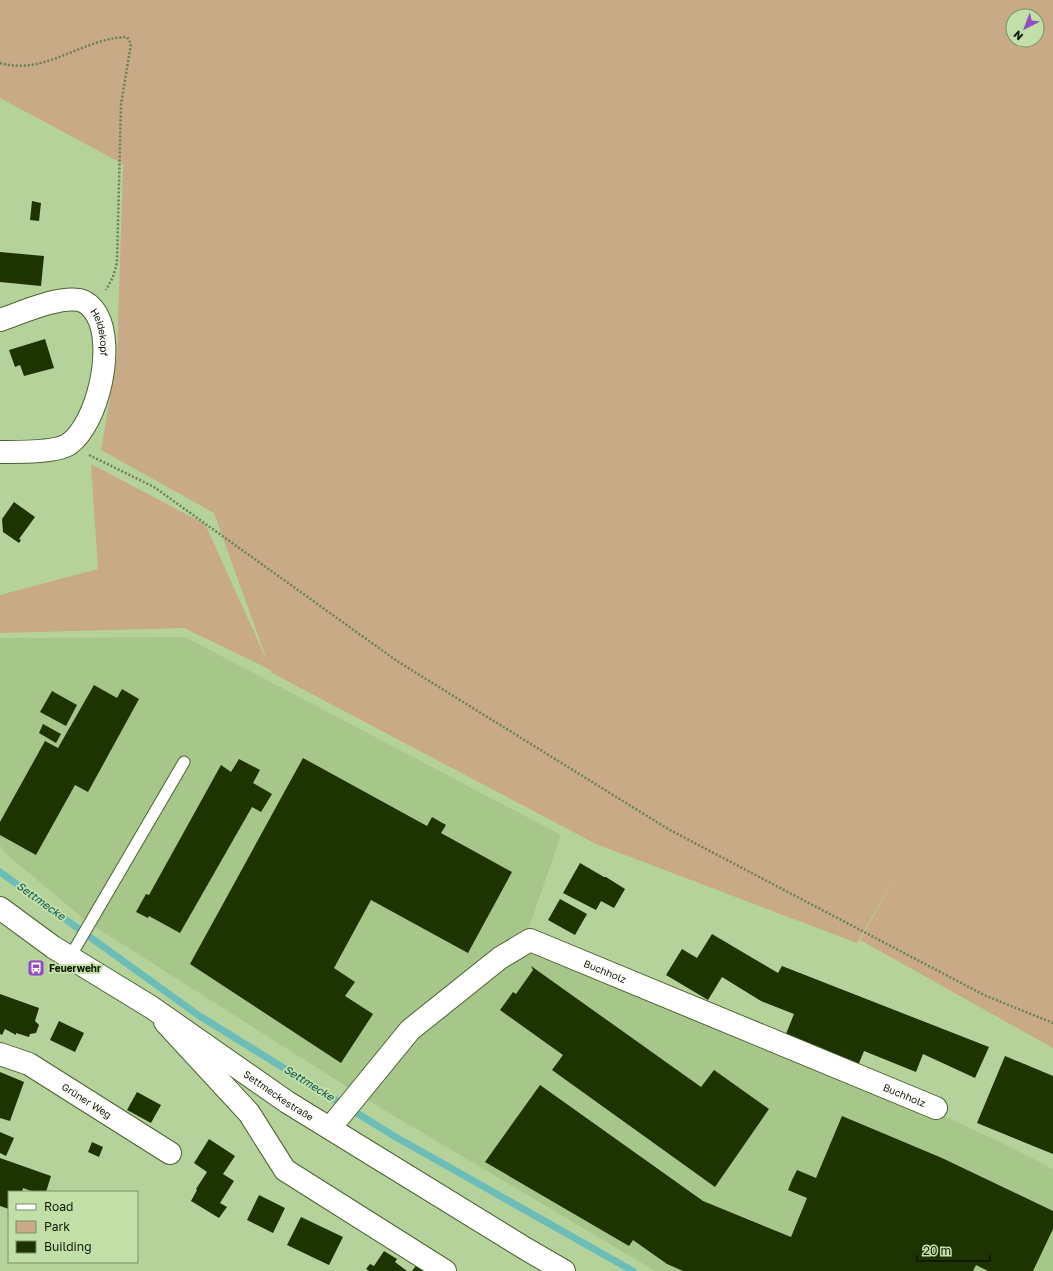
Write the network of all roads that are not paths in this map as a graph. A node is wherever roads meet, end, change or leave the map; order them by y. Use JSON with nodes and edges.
{"nodes":[{"id":1,"x":0,"y":320,"type":"edge"},
{"id":2,"x":0,"y":452,"type":"edge"},
{"id":3,"x":184,"y":762,"type":"dead end"},
{"id":4,"x":0,"y":908,"type":"edge"},
{"id":5,"x":73,"y":952,"type":"junction"},
{"id":6,"x":151,"y":1007,"type":"junction"},
{"id":7,"x":0,"y":1054,"type":"edge"},
{"id":8,"x":936,"y":1108,"type":"dead end"},
{"id":9,"x":335,"y":1123,"type":"junction"},
{"id":10,"x":170,"y":1152,"type":"dead end"},
{"id":11,"x":445,"y":1271,"type":"edge"},
{"id":12,"x":564,"y":1271,"type":"edge"}],
"edges":[{"from":1,"to":2,"type":"street","name":"Heidekopf"},
{"from":3,"to":5,"type":"lane"},
{"from":4,"to":5,"type":"street","name":"Settmeckestraße"},
{"from":5,"to":6,"type":"street","name":"Settmeckestraße"},
{"from":6,"to":9,"type":"street","name":"Settmeckestraße"},
{"from":6,"to":11,"type":"street"},
{"from":7,"to":10,"type":"street","name":"Grüner Weg"},
{"from":8,"to":9,"type":"street","name":"Buchholz"},
{"from":9,"to":12,"type":"street","name":"Settmeckestraße"}]}
